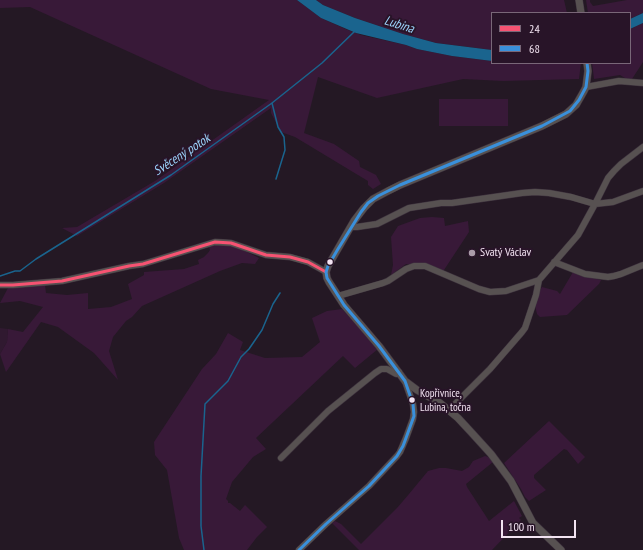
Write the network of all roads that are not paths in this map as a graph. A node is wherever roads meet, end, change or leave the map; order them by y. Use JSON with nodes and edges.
{"nodes":[{"id":1,"x":579,"y":0,"type":"edge"},
{"id":2,"x":581,"y":12,"type":"edge"},
{"id":3,"x":587,"y":64,"type":"edge"},
{"id":4,"x":643,"y":83,"type":"edge"},
{"id":5,"x":586,"y":86,"type":"junction"},
{"id":6,"x":643,"y":147,"type":"edge"},
{"id":7,"x":643,"y":191,"type":"edge"},
{"id":8,"x":595,"y":204,"type":"junction"},
{"id":9,"x":351,"y":227,"type":"junction"},
{"id":10,"x":554,"y":262,"type":"junction"},
{"id":11,"x":643,"y":266,"type":"edge"},
{"id":12,"x":326,"y":272,"type":"junction"},
{"id":13,"x":539,"y":280,"type":"junction"},
{"id":14,"x":0,"y":285,"type":"edge"},
{"id":15,"x":338,"y":296,"type":"junction"},
{"id":16,"x":399,"y":372,"type":"junction"},
{"id":17,"x":405,"y":381,"type":"junction"},
{"id":18,"x":449,"y":410,"type":"junction"},
{"id":19,"x":281,"y":458,"type":"dead end"},
{"id":20,"x":299,"y":550,"type":"edge"},
{"id":21,"x":561,"y":550,"type":"edge"}],
"edges":[{"from":1,"to":2,"type":"street"},
{"from":3,"to":5,"type":"street"},
{"from":4,"to":5,"type":"street"},
{"from":5,"to":9,"type":"street"},
{"from":6,"to":8,"type":"street"},
{"from":7,"to":8,"type":"street"},
{"from":8,"to":9,"type":"street"},
{"from":8,"to":10,"type":"street"},
{"from":9,"to":12,"type":"street"},
{"from":10,"to":11,"type":"street"},
{"from":10,"to":13,"type":"street"},
{"from":12,"to":14,"type":"street"},
{"from":12,"to":15,"type":"street"},
{"from":13,"to":15,"type":"street"},
{"from":13,"to":18,"type":"street"},
{"from":15,"to":16,"type":"street"},
{"from":16,"to":17,"type":"street"},
{"from":16,"to":19,"type":"street"},
{"from":17,"to":18,"type":"street"},
{"from":17,"to":20,"type":"street"},
{"from":18,"to":21,"type":"street"}]}
